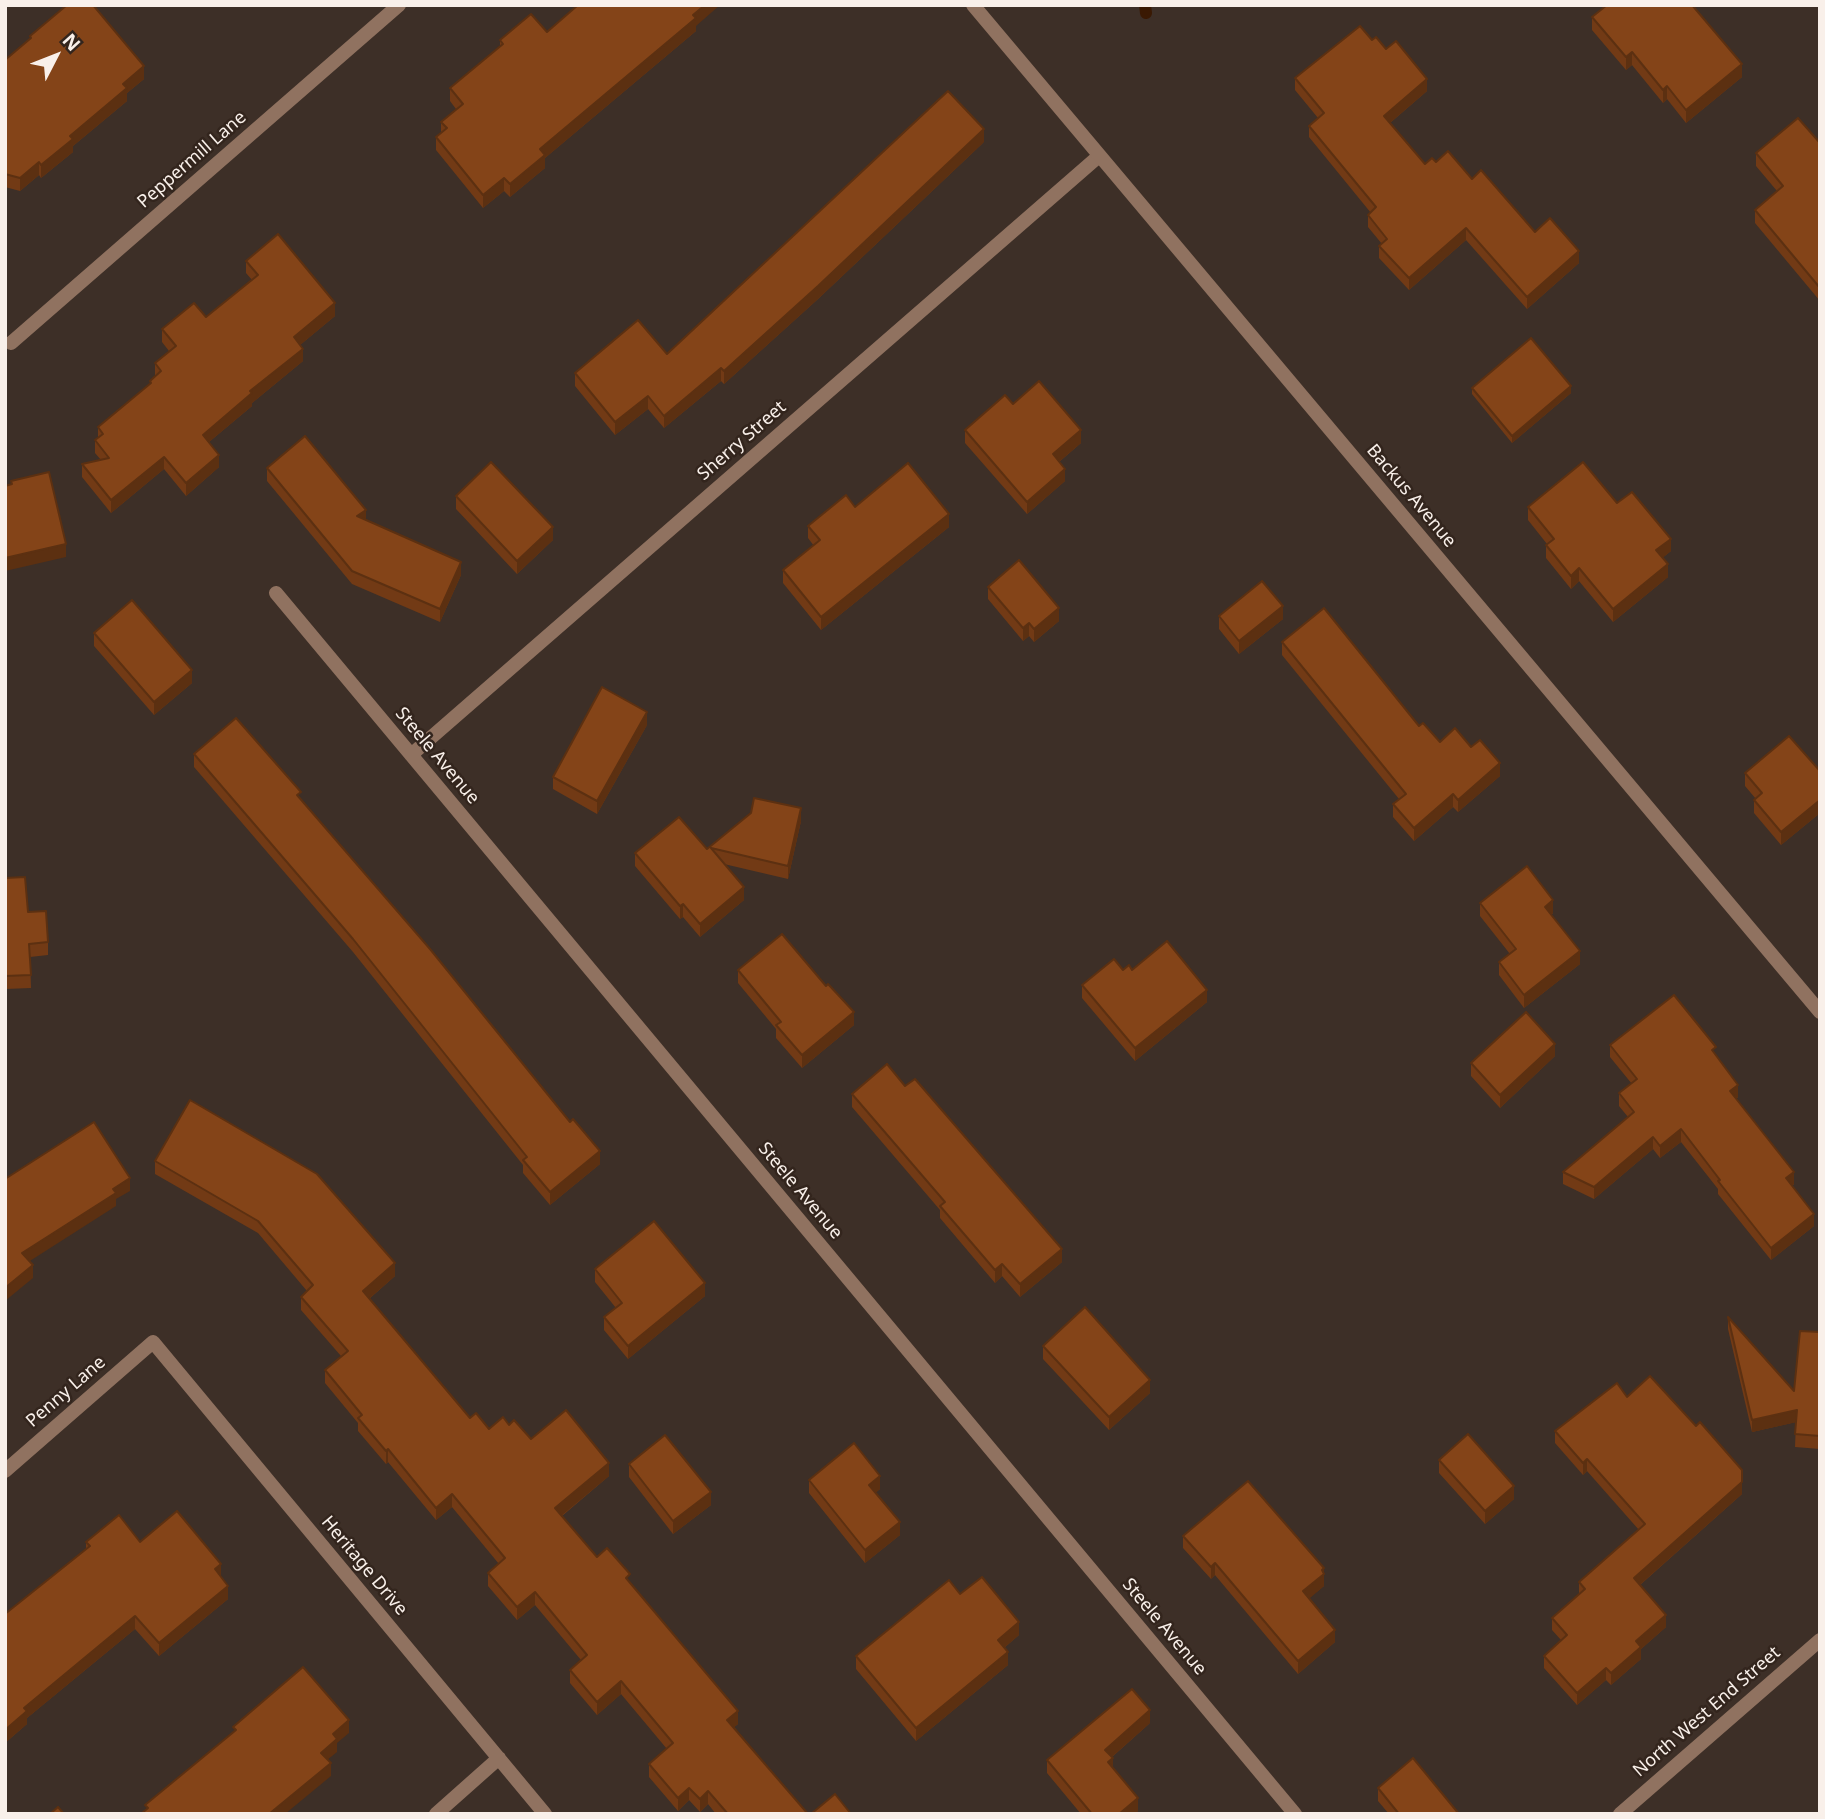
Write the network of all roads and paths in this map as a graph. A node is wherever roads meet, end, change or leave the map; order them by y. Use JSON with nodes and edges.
{"nodes":[{"id":1,"x":399,"y":5,"type":"edge"},
{"id":2,"x":973,"y":5,"type":"edge"},
{"id":3,"x":1099,"y":156,"type":"junction"},
{"id":4,"x":11,"y":343,"type":"dead end"},
{"id":5,"x":276,"y":593,"type":"dead end"},
{"id":6,"x":411,"y":755,"type":"junction"},
{"id":7,"x":1820,"y":1012,"type":"edge"},
{"id":8,"x":153,"y":1342,"type":"joint"},
{"id":9,"x":5,"y":1471,"type":"edge"},
{"id":10,"x":1820,"y":1640,"type":"edge"},
{"id":11,"x":499,"y":1758,"type":"junction"},
{"id":12,"x":1628,"y":1811,"type":"edge"},
{"id":13,"x":436,"y":1814,"type":"edge"},
{"id":14,"x":545,"y":1814,"type":"edge"},
{"id":15,"x":1295,"y":1814,"type":"edge"}],
"edges":[{"from":1,"to":4,"type":"street","name":"Peppermill Lane"},
{"from":2,"to":3,"type":"street","name":"Backus Avenue"},
{"from":3,"to":6,"type":"street","name":"Sherry Street"},
{"from":3,"to":7,"type":"street","name":"Backus Avenue"},
{"from":5,"to":6,"type":"street","name":"Steele Avenue"},
{"from":6,"to":15,"type":"street","name":"Steele Avenue"},
{"from":8,"to":9,"type":"street","name":"Penny Lane"},
{"from":8,"to":11,"type":"street","name":"Heritage Drive"},
{"from":10,"to":12,"type":"street","name":"North West End Street"},
{"from":11,"to":13,"type":"street"},
{"from":11,"to":14,"type":"street","name":"Heritage Drive"}]}
